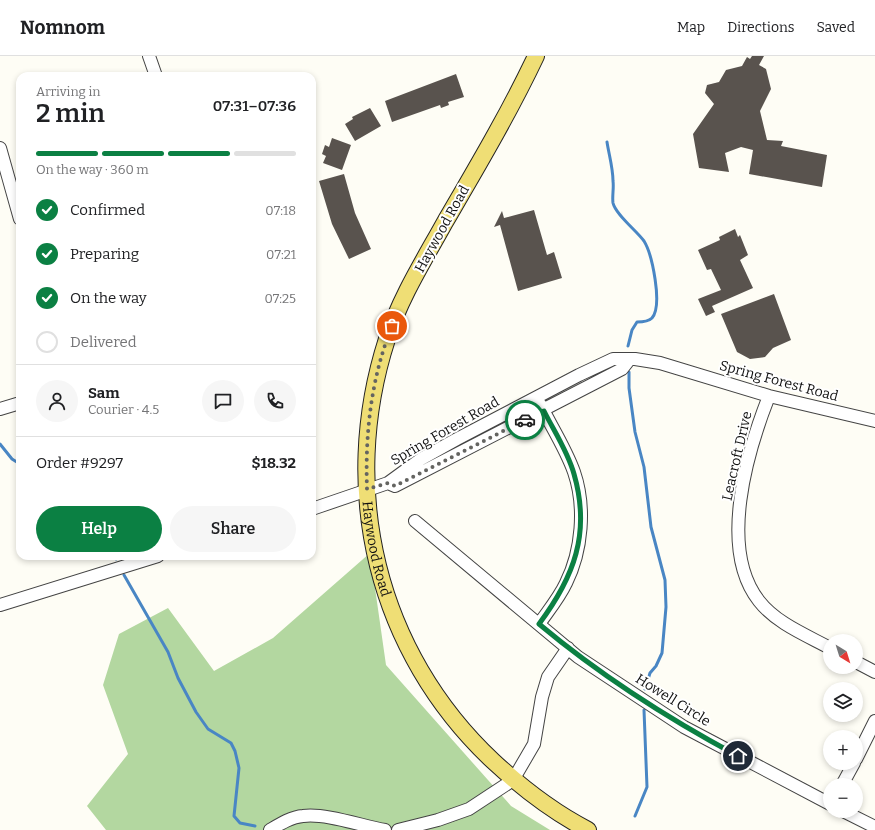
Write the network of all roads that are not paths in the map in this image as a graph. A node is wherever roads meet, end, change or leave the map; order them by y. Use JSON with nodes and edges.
{"nodes":[{"id":1,"x":149,"y":56,"type":"edge"},
{"id":2,"x":536,"y":56,"type":"edge"},
{"id":3,"x":155,"y":72,"type":"edge"},
{"id":4,"x":0,"y":151,"type":"edge"},
{"id":5,"x":16,"y":205,"type":"edge"},
{"id":6,"x":629,"y":360,"type":"junction"},
{"id":7,"x":769,"y":396,"type":"junction"},
{"id":8,"x":537,"y":397,"type":"junction"},
{"id":9,"x":16,"y":404,"type":"edge"},
{"id":10,"x":0,"y":409,"type":"edge"},
{"id":11,"x":544,"y":411,"type":"junction"},
{"id":12,"x":875,"y":421,"type":"edge"},
{"id":13,"x":388,"y":483,"type":"junction"},
{"id":14,"x":367,"y":489,"type":"junction"},
{"id":15,"x":316,"y":508,"type":"edge"},
{"id":16,"x":415,"y":521,"type":"dead end"},
{"id":17,"x":145,"y":560,"type":"edge"},
{"id":18,"x":0,"y":605,"type":"edge"},
{"id":19,"x":539,"y":624,"type":"junction"},
{"id":20,"x":823,"y":644,"type":"edge"},
{"id":21,"x":568,"y":648,"type":"junction"},
{"id":22,"x":863,"y":666,"type":"edge"},
{"id":23,"x":875,"y":672,"type":"edge"},
{"id":24,"x":875,"y":721,"type":"edge"},
{"id":25,"x":863,"y":745,"type":"edge"},
{"id":26,"x":513,"y":780,"type":"junction"},
{"id":27,"x":823,"y":800,"type":"edge"},
{"id":28,"x":857,"y":818,"type":"edge"},
{"id":29,"x":875,"y":827,"type":"edge"},
{"id":30,"x":270,"y":830,"type":"edge"},
{"id":31,"x":385,"y":830,"type":"edge"},
{"id":32,"x":398,"y":830,"type":"edge"},
{"id":33,"x":588,"y":830,"type":"edge"}],
"edges":[{"from":1,"to":3,"type":"street"},
{"from":2,"to":14,"type":"main road","name":"Haywood Road"},
{"from":4,"to":5,"type":"street"},
{"from":6,"to":7,"type":"street","name":"Spring Forest Road"},
{"from":6,"to":8,"type":"street","name":"Spring Forest Road"},
{"from":6,"to":11,"type":"street","name":"Spring Forest Road"},
{"from":7,"to":12,"type":"street","name":"Spring Forest Road"},
{"from":7,"to":20,"type":"street","name":"Leacroft Drive"},
{"from":8,"to":11,"type":"street"},
{"from":8,"to":13,"type":"street","name":"Spring Forest Road"},
{"from":9,"to":10,"type":"street"},
{"from":11,"to":13,"type":"street","name":"Spring Forest Road"},
{"from":11,"to":19,"type":"street"},
{"from":13,"to":14,"type":"street","name":"Spring Forest Road"},
{"from":14,"to":15,"type":"street"},
{"from":14,"to":26,"type":"main road","name":"Haywood Road"},
{"from":16,"to":19,"type":"street","name":"Howell Circle"},
{"from":17,"to":18,"type":"street"},
{"from":19,"to":21,"type":"street","name":"Howell Circle"},
{"from":21,"to":26,"type":"street"},
{"from":21,"to":27,"type":"street","name":"Howell Circle"},
{"from":22,"to":23,"type":"street"},
{"from":24,"to":25,"type":"street"},
{"from":26,"to":32,"type":"street"},
{"from":26,"to":33,"type":"main road","name":"Haywood Road"},
{"from":28,"to":29,"type":"street"},
{"from":30,"to":31,"type":"street"}]}
